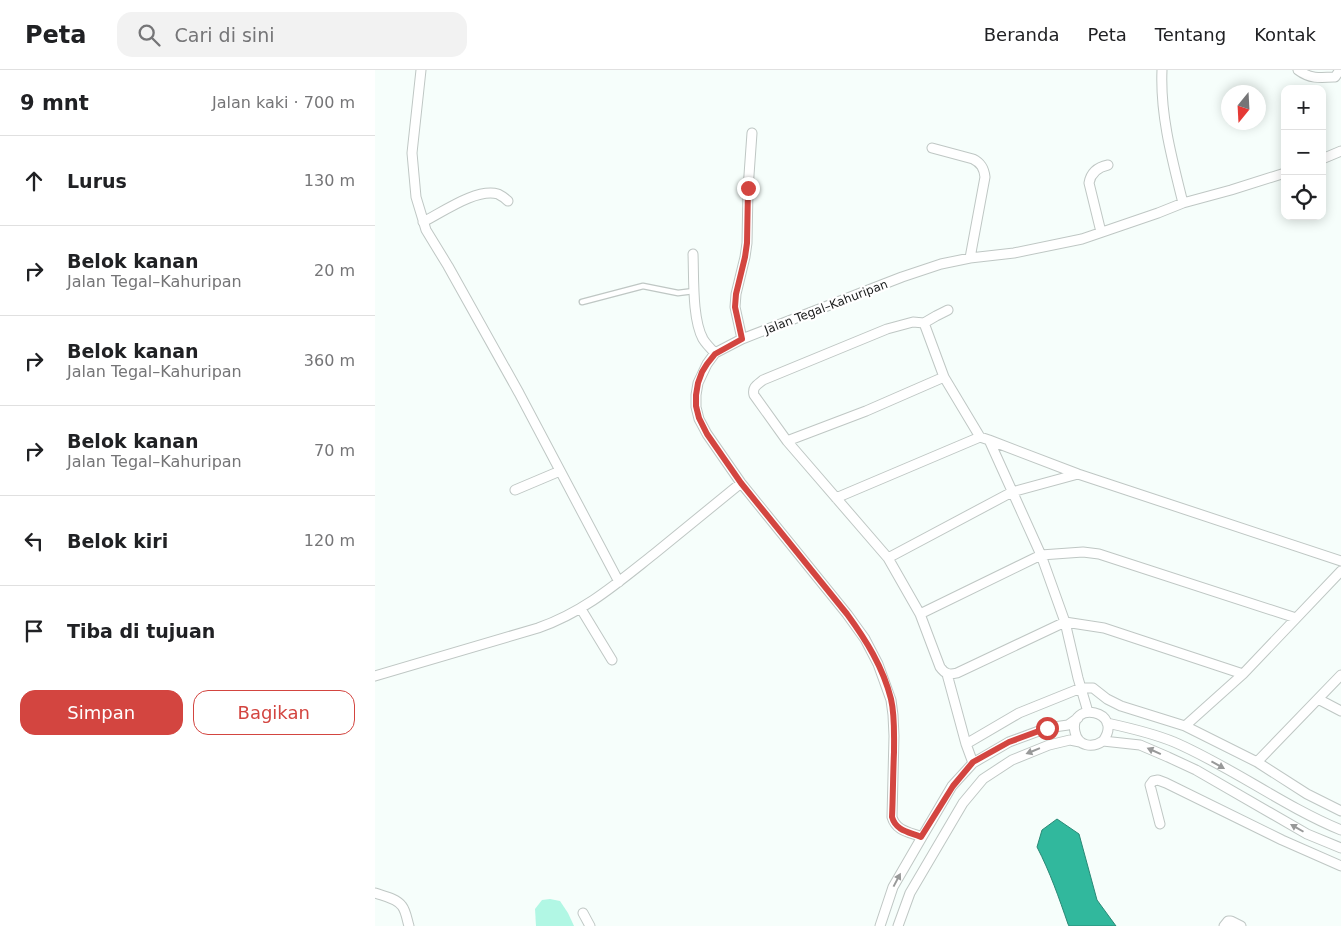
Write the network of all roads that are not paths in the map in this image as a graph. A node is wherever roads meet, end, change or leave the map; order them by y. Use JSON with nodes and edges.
{"nodes":[{"id":1,"x":421,"y":70,"type":"edge"},
{"id":2,"x":1162,"y":70,"type":"edge"},
{"id":3,"x":1298,"y":70,"type":"edge"},
{"id":4,"x":1340,"y":70,"type":"edge"},
{"id":5,"x":752,"y":134,"type":"dead end"},
{"id":6,"x":932,"y":148,"type":"dead end"},
{"id":7,"x":1341,"y":151,"type":"edge"},
{"id":8,"x":1326,"y":157,"type":"edge"},
{"id":9,"x":1109,"y":165,"type":"dead end"},
{"id":10,"x":1281,"y":174,"type":"edge"},
{"id":11,"x":508,"y":201,"type":"dead end"},
{"id":12,"x":1183,"y":202,"type":"junction"},
{"id":13,"x":423,"y":222,"type":"junction"},
{"id":14,"x":1101,"y":232,"type":"junction"},
{"id":15,"x":693,"y":254,"type":"dead end"},
{"id":16,"x":970,"y":258,"type":"junction"},
{"id":17,"x":694,"y":291,"type":"junction"},
{"id":18,"x":582,"y":302,"type":"dead end"},
{"id":19,"x":948,"y":310,"type":"dead end"},
{"id":20,"x":924,"y":323,"type":"junction"},
{"id":21,"x":742,"y":339,"type":"junction"},
{"id":22,"x":715,"y":354,"type":"junction"},
{"id":23,"x":944,"y":377,"type":"junction"},
{"id":24,"x":985,"y":439,"type":"junction"},
{"id":25,"x":787,"y":441,"type":"junction"},
{"id":26,"x":560,"y":471,"type":"junction"},
{"id":27,"x":1078,"y":474,"type":"junction"},
{"id":28,"x":741,"y":483,"type":"junction"},
{"id":29,"x":515,"y":490,"type":"dead end"},
{"id":30,"x":1012,"y":492,"type":"junction"},
{"id":31,"x":836,"y":498,"type":"junction"},
{"id":32,"x":1041,"y":556,"type":"junction"},
{"id":33,"x":888,"y":558,"type":"junction"},
{"id":34,"x":1341,"y":561,"type":"edge"},
{"id":35,"x":1341,"y":571,"type":"edge"},
{"id":36,"x":619,"y":582,"type":"junction"},
{"id":37,"x":581,"y":608,"type":"junction"},
{"id":38,"x":920,"y":614,"type":"junction"},
{"id":39,"x":1296,"y":618,"type":"junction"},
{"id":40,"x":1065,"y":622,"type":"junction"},
{"id":41,"x":612,"y":660,"type":"dead end"},
{"id":42,"x":947,"y":674,"type":"junction"},
{"id":43,"x":1243,"y":674,"type":"junction"},
{"id":44,"x":1341,"y":675,"type":"edge"},
{"id":45,"x":375,"y":676,"type":"edge"},
{"id":46,"x":1081,"y":688,"type":"junction"},
{"id":47,"x":1318,"y":699,"type":"junction"},
{"id":48,"x":1341,"y":711,"type":"edge"},
{"id":49,"x":1088,"y":712,"type":"junction"},
{"id":50,"x":1078,"y":718,"type":"junction"},
{"id":51,"x":1107,"y":723,"type":"junction"},
{"id":52,"x":1185,"y":726,"type":"junction"},
{"id":53,"x":1103,"y":741,"type":"junction"},
{"id":54,"x":1080,"y":742,"type":"junction"},
{"id":55,"x":967,"y":744,"type":"junction"},
{"id":56,"x":973,"y":762,"type":"junction"},
{"id":57,"x":1257,"y":762,"type":"junction"},
{"id":58,"x":1341,"y":811,"type":"edge"},
{"id":59,"x":1160,"y":824,"type":"dead end"},
{"id":60,"x":1341,"y":830,"type":"edge"},
{"id":61,"x":921,"y":837,"type":"junction"},
{"id":62,"x":1341,"y":848,"type":"edge"},
{"id":63,"x":1341,"y":866,"type":"edge"},
{"id":64,"x":375,"y":893,"type":"edge"},
{"id":65,"x":583,"y":913,"type":"dead end"},
{"id":66,"x":409,"y":926,"type":"edge"},
{"id":67,"x":590,"y":926,"type":"edge"},
{"id":68,"x":880,"y":926,"type":"edge"},
{"id":69,"x":897,"y":926,"type":"edge"},
{"id":70,"x":1225,"y":926,"type":"edge"},
{"id":71,"x":1241,"y":926,"type":"edge"}],
"edges":[{"from":1,"to":13,"type":"street"},
{"from":2,"to":12,"type":"street"},
{"from":3,"to":4,"type":"street"},
{"from":5,"to":21,"type":"street"},
{"from":6,"to":16,"type":"street"},
{"from":7,"to":8,"type":"street"},
{"from":9,"to":14,"type":"street"},
{"from":10,"to":12,"type":"street","name":"Jalan Tegal–Kahuripan"},
{"from":11,"to":13,"type":"street"},
{"from":12,"to":14,"type":"street","name":"Jalan Tegal–Kahuripan"},
{"from":13,"to":26,"type":"street"},
{"from":14,"to":16,"type":"street","name":"Jalan Tegal–Kahuripan"},
{"from":15,"to":17,"type":"street"},
{"from":16,"to":21,"type":"street","name":"Jalan Tegal–Kahuripan"},
{"from":17,"to":18,"type":"lane"},
{"from":17,"to":22,"type":"street"},
{"from":19,"to":20,"type":"street"},
{"from":20,"to":23,"type":"street"},
{"from":20,"to":25,"type":"street"},
{"from":21,"to":22,"type":"street","name":"Jalan Tegal–Kahuripan"},
{"from":22,"to":28,"type":"street","name":"Jalan Tegal–Kahuripan"},
{"from":23,"to":24,"type":"street"},
{"from":23,"to":25,"type":"street"},
{"from":24,"to":27,"type":"street"},
{"from":24,"to":30,"type":"street"},
{"from":24,"to":31,"type":"street"},
{"from":25,"to":31,"type":"street"},
{"from":26,"to":29,"type":"street"},
{"from":26,"to":36,"type":"street"},
{"from":27,"to":30,"type":"street"},
{"from":27,"to":34,"type":"street"},
{"from":28,"to":36,"type":"street"},
{"from":28,"to":61,"type":"street","name":"Jalan Tegal–Kahuripan"},
{"from":30,"to":32,"type":"street"},
{"from":30,"to":33,"type":"street"},
{"from":31,"to":33,"type":"street"},
{"from":32,"to":38,"type":"street"},
{"from":32,"to":39,"type":"street"},
{"from":32,"to":40,"type":"street"},
{"from":33,"to":38,"type":"street"},
{"from":35,"to":39,"type":"street"},
{"from":36,"to":37,"type":"street"},
{"from":37,"to":41,"type":"street"},
{"from":37,"to":45,"type":"street"},
{"from":38,"to":42,"type":"street"},
{"from":39,"to":43,"type":"street"},
{"from":40,"to":42,"type":"street"},
{"from":40,"to":43,"type":"street"},
{"from":40,"to":46,"type":"street"},
{"from":42,"to":55,"type":"street"},
{"from":43,"to":52,"type":"street"},
{"from":44,"to":47,"type":"street"},
{"from":46,"to":49,"type":"street"},
{"from":46,"to":52,"type":"street"},
{"from":46,"to":55,"type":"street"},
{"from":47,"to":48,"type":"street"},
{"from":47,"to":57,"type":"street"},
{"from":49,"to":50,"type":"street"},
{"from":49,"to":51,"type":"street"},
{"from":50,"to":54,"type":"street"},
{"from":50,"to":56,"type":"street"},
{"from":51,"to":53,"type":"street"},
{"from":51,"to":60,"type":"street","one_way":true},
{"from":52,"to":57,"type":"street"},
{"from":53,"to":54,"type":"street"},
{"from":62,"to":53,"type":"street","one_way":true},
{"from":54,"to":69,"type":"street","one_way":true},
{"from":55,"to":56,"type":"street"},
{"from":56,"to":61,"type":"street"},
{"from":57,"to":58,"type":"street"},
{"from":59,"to":63,"type":"street"},
{"from":68,"to":61,"type":"street","one_way":true},
{"from":64,"to":66,"type":"street"},
{"from":65,"to":67,"type":"street"},
{"from":70,"to":71,"type":"street"}]}
